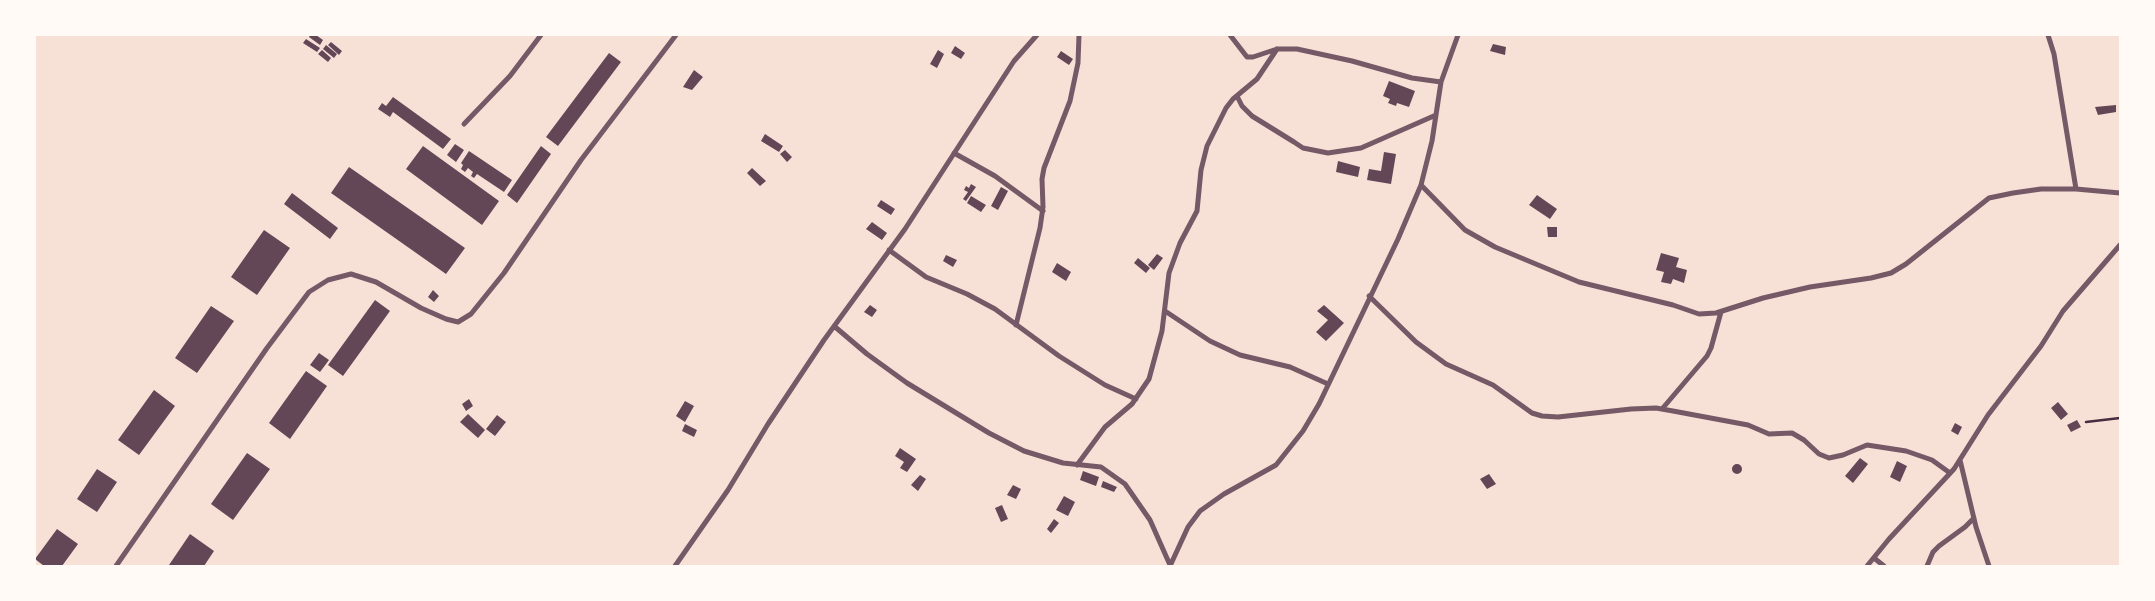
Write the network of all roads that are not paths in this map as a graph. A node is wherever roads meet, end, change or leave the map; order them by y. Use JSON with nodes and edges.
{"nodes":[{"id":1,"x":541,"y":35,"type":"edge"},
{"id":2,"x":676,"y":35,"type":"edge"},
{"id":3,"x":1037,"y":35,"type":"edge"},
{"id":4,"x":1079,"y":35,"type":"edge"},
{"id":5,"x":1230,"y":35,"type":"edge"},
{"id":6,"x":1458,"y":35,"type":"edge"},
{"id":7,"x":2048,"y":35,"type":"edge"},
{"id":8,"x":1277,"y":48,"type":"junction"},
{"id":9,"x":1441,"y":82,"type":"junction"},
{"id":10,"x":1236,"y":96,"type":"junction"},
{"id":11,"x":1436,"y":115,"type":"junction"},
{"id":12,"x":464,"y":124,"type":"dead end"},
{"id":13,"x":954,"y":153,"type":"junction"},
{"id":14,"x":1421,"y":185,"type":"junction"},
{"id":15,"x":2076,"y":189,"type":"junction"},
{"id":16,"x":2120,"y":193,"type":"edge"},
{"id":17,"x":1043,"y":211,"type":"junction"},
{"id":18,"x":2120,"y":245,"type":"edge"},
{"id":19,"x":889,"y":250,"type":"junction"},
{"id":20,"x":1369,"y":296,"type":"junction"},
{"id":21,"x":1165,"y":311,"type":"junction"},
{"id":22,"x":1721,"y":312,"type":"junction"},
{"id":23,"x":1016,"y":325,"type":"junction"},
{"id":24,"x":834,"y":326,"type":"junction"},
{"id":25,"x":1328,"y":384,"type":"junction"},
{"id":26,"x":1136,"y":399,"type":"junction"},
{"id":27,"x":1662,"y":409,"type":"junction"},
{"id":28,"x":1960,"y":460,"type":"junction"},
{"id":29,"x":1077,"y":464,"type":"junction"},
{"id":30,"x":1950,"y":473,"type":"junction"},
{"id":31,"x":1974,"y":518,"type":"junction"},
{"id":32,"x":1874,"y":558,"type":"junction"},
{"id":33,"x":116,"y":566,"type":"edge"},
{"id":34,"x":674,"y":566,"type":"edge"},
{"id":35,"x":1170,"y":566,"type":"edge"},
{"id":36,"x":1867,"y":566,"type":"edge"},
{"id":37,"x":1884,"y":566,"type":"edge"},
{"id":38,"x":1927,"y":566,"type":"edge"},
{"id":39,"x":1989,"y":566,"type":"edge"}],
"edges":[{"from":1,"to":12,"type":"street"},
{"from":2,"to":33,"type":"street"},
{"from":3,"to":13,"type":"street"},
{"from":4,"to":17,"type":"street"},
{"from":5,"to":8,"type":"street"},
{"from":6,"to":9,"type":"street"},
{"from":7,"to":15,"type":"street"},
{"from":8,"to":9,"type":"street"},
{"from":8,"to":10,"type":"street"},
{"from":9,"to":11,"type":"street"},
{"from":10,"to":11,"type":"street"},
{"from":10,"to":21,"type":"street"},
{"from":11,"to":14,"type":"street"},
{"from":13,"to":17,"type":"street"},
{"from":13,"to":19,"type":"street"},
{"from":14,"to":20,"type":"street"},
{"from":14,"to":22,"type":"street"},
{"from":15,"to":16,"type":"street"},
{"from":15,"to":22,"type":"street"},
{"from":17,"to":23,"type":"street"},
{"from":18,"to":28,"type":"street"},
{"from":19,"to":23,"type":"street"},
{"from":19,"to":24,"type":"street"},
{"from":20,"to":25,"type":"street"},
{"from":20,"to":27,"type":"street"},
{"from":21,"to":25,"type":"street"},
{"from":21,"to":26,"type":"street"},
{"from":22,"to":27,"type":"street"},
{"from":23,"to":26,"type":"street"},
{"from":24,"to":29,"type":"street"},
{"from":24,"to":34,"type":"street"},
{"from":25,"to":35,"type":"street"},
{"from":26,"to":29,"type":"street"},
{"from":27,"to":30,"type":"street"},
{"from":28,"to":30,"type":"street"},
{"from":28,"to":31,"type":"street"},
{"from":29,"to":35,"type":"street"},
{"from":30,"to":32,"type":"street"},
{"from":31,"to":38,"type":"street"},
{"from":31,"to":39,"type":"street"},
{"from":32,"to":36,"type":"street"},
{"from":32,"to":37,"type":"street"}]}
